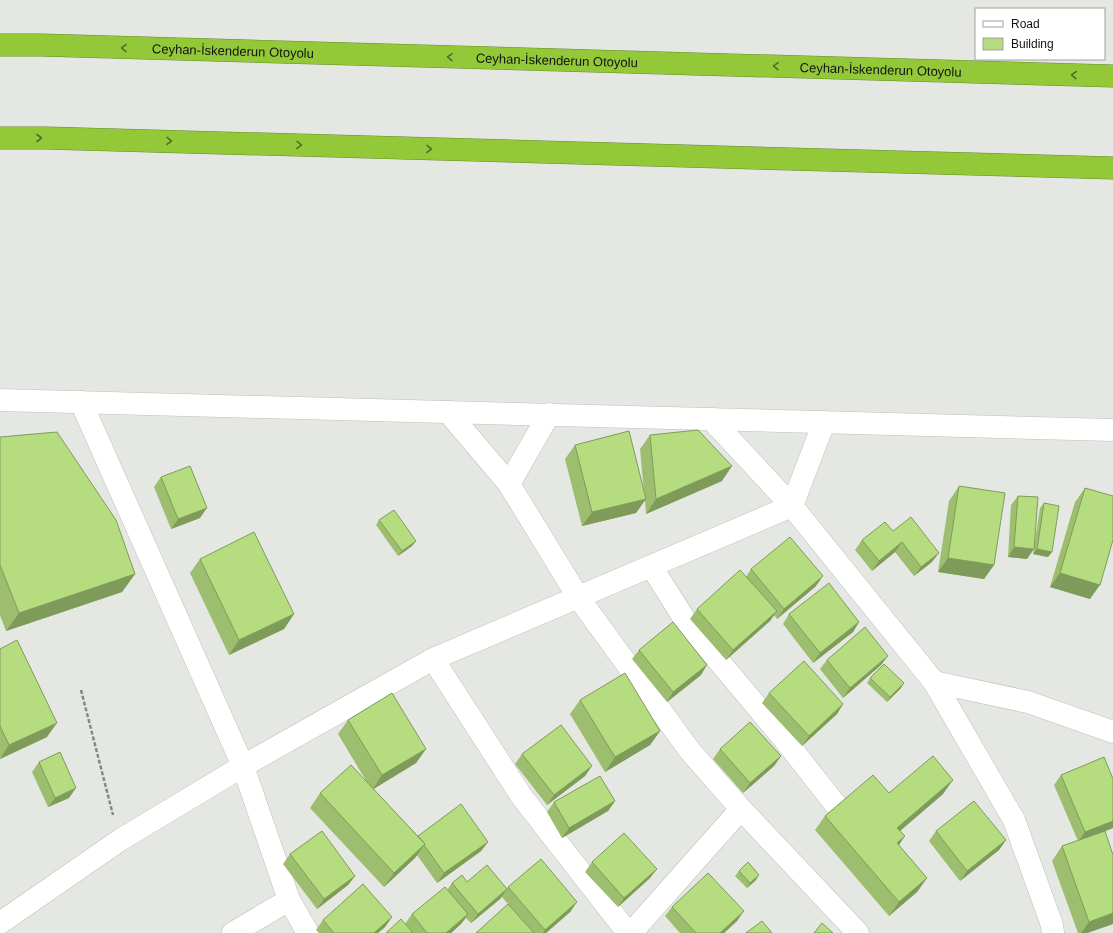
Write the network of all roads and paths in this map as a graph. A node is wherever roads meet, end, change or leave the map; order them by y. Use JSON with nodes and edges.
{"nodes":[{"id":1,"x":0,"y":45,"type":"edge"},
{"id":2,"x":1113,"y":76,"type":"edge"},
{"id":3,"x":0,"y":138,"type":"edge"},
{"id":4,"x":1113,"y":168,"type":"edge"},
{"id":5,"x":0,"y":400,"type":"edge"},
{"id":6,"x":82,"y":402,"type":"junction"},
{"id":7,"x":448,"y":412,"type":"junction"},
{"id":8,"x":549,"y":414,"type":"junction"},
{"id":9,"x":711,"y":419,"type":"junction"},
{"id":10,"x":824,"y":422,"type":"junction"},
{"id":11,"x":1113,"y":430,"type":"edge"},
{"id":12,"x":509,"y":484,"type":"junction"},
{"id":13,"x":792,"y":506,"type":"junction"},
{"id":14,"x":652,"y":566,"type":"junction"},
{"id":15,"x":578,"y":597,"type":"junction"},
{"id":16,"x":433,"y":659,"type":"junction"},
{"id":17,"x":934,"y":682,"type":"junction"},
{"id":18,"x":82,"y":690,"type":"dead end"},
{"id":19,"x":1113,"y":732,"type":"edge"},
{"id":20,"x":243,"y":766,"type":"junction"},
{"id":21,"x":835,"y":804,"type":"dead end"},
{"id":22,"x":741,"y":809,"type":"junction"},
{"id":23,"x":120,"y":840,"type":"junction"},
{"id":24,"x":289,"y":900,"type":"junction"},
{"id":25,"x":0,"y":923,"type":"edge"},
{"id":26,"x":233,"y":933,"type":"edge"},
{"id":27,"x":308,"y":933,"type":"edge"},
{"id":28,"x":628,"y":933,"type":"edge"},
{"id":29,"x":631,"y":933,"type":"edge"},
{"id":30,"x":858,"y":933,"type":"edge"},
{"id":31,"x":1053,"y":933,"type":"edge"}],
"edges":[{"from":2,"to":1,"type":"highway","name":"Ceyhan-İskenderun Otoyolu","one_way":true},
{"from":3,"to":4,"type":"highway","one_way":true},
{"from":5,"to":6,"type":"street"},
{"from":6,"to":7,"type":"street"},
{"from":6,"to":20,"type":"street"},
{"from":7,"to":8,"type":"street"},
{"from":7,"to":12,"type":"street"},
{"from":8,"to":9,"type":"street"},
{"from":8,"to":12,"type":"street"},
{"from":9,"to":10,"type":"street"},
{"from":9,"to":13,"type":"street"},
{"from":10,"to":11,"type":"street"},
{"from":10,"to":13,"type":"street"},
{"from":12,"to":15,"type":"street"},
{"from":13,"to":14,"type":"street"},
{"from":13,"to":17,"type":"street"},
{"from":14,"to":15,"type":"street"},
{"from":14,"to":21,"type":"street"},
{"from":15,"to":16,"type":"street"},
{"from":15,"to":22,"type":"street"},
{"from":16,"to":20,"type":"street"},
{"from":16,"to":28,"type":"street"},
{"from":17,"to":19,"type":"street"},
{"from":17,"to":31,"type":"street"},
{"from":18,"to":23,"type":"path"},
{"from":20,"to":23,"type":"street"},
{"from":20,"to":24,"type":"street"},
{"from":22,"to":29,"type":"street"},
{"from":22,"to":30,"type":"street"},
{"from":23,"to":25,"type":"street"},
{"from":24,"to":26,"type":"street"},
{"from":24,"to":27,"type":"street"}]}
